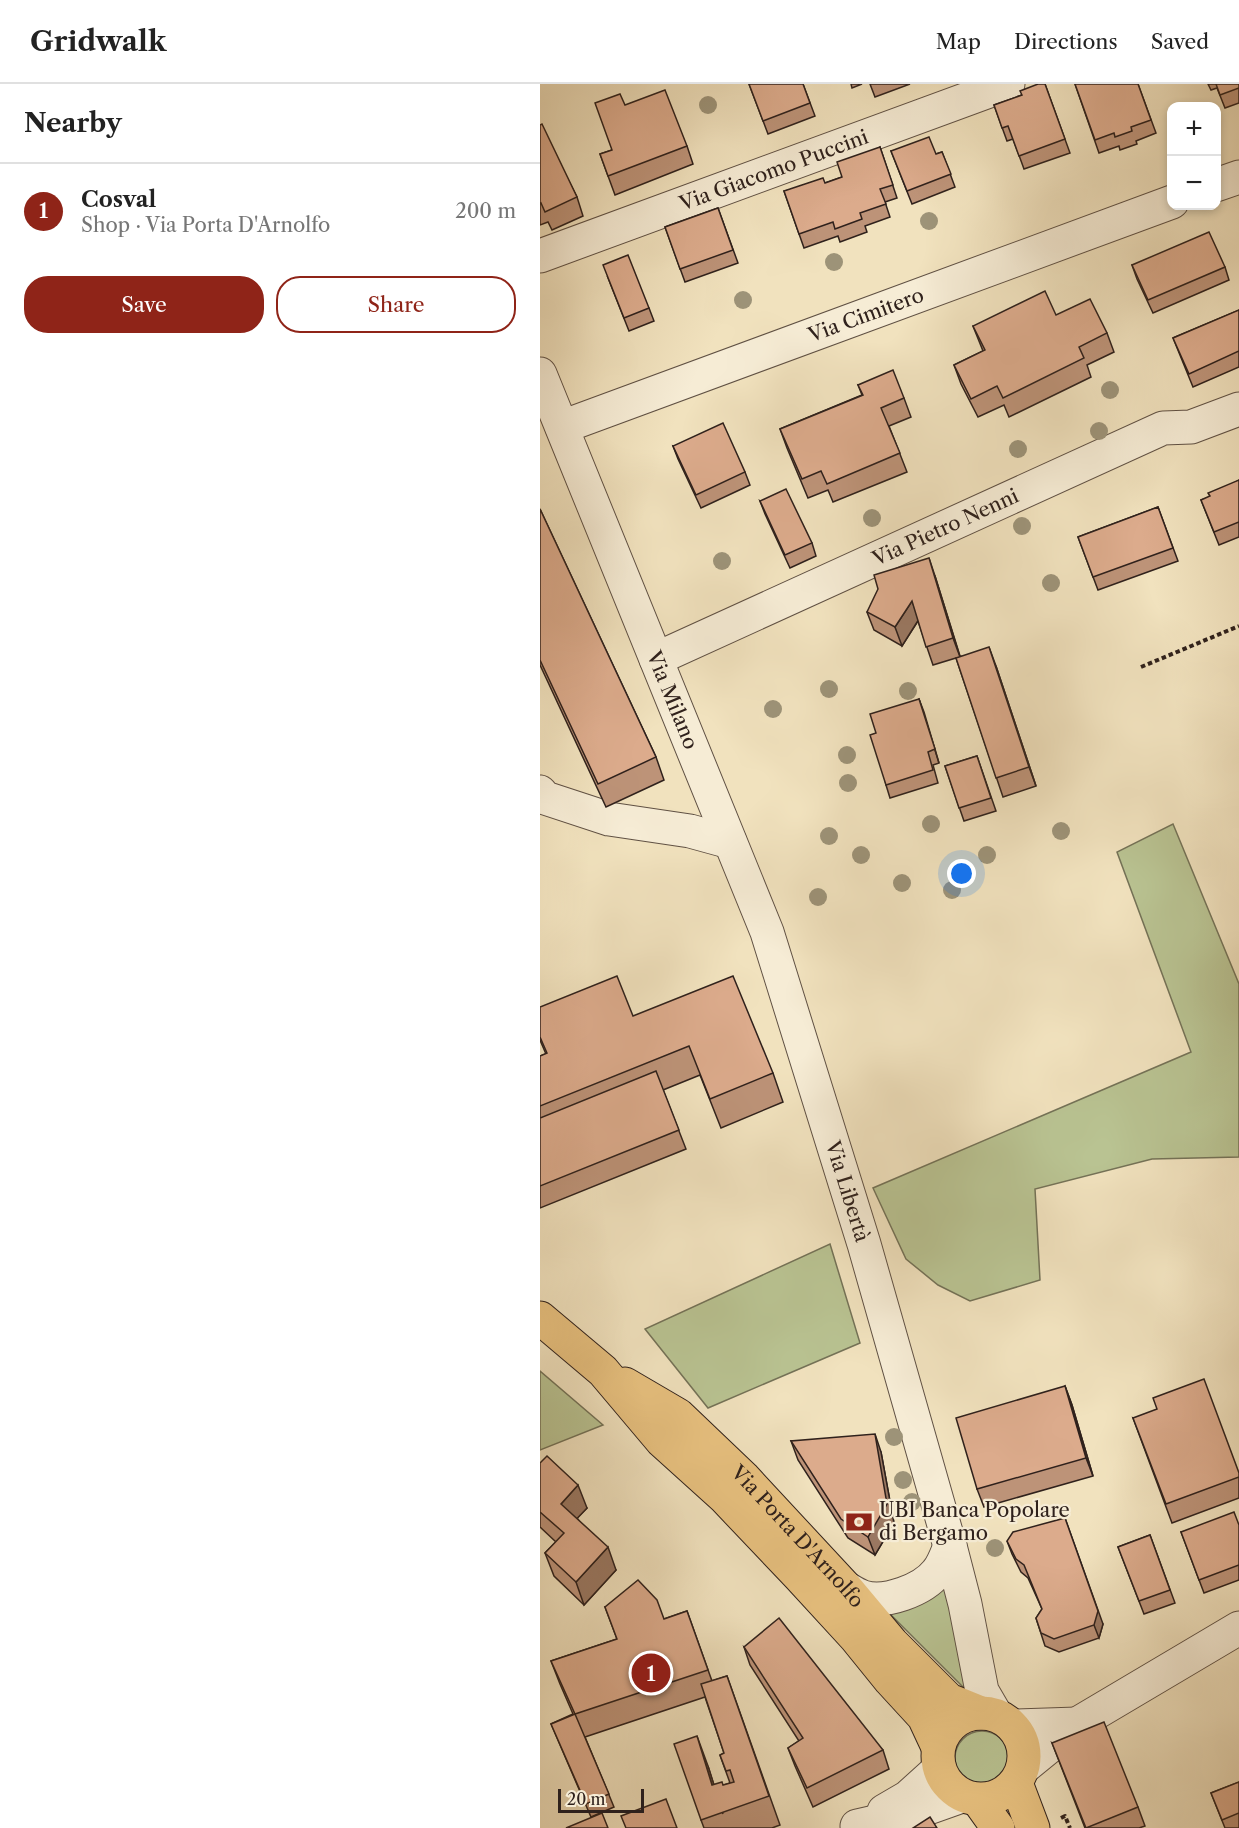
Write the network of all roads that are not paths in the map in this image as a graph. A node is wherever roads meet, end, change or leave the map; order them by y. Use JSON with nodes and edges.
{"nodes":[{"id":1,"x":1008,"y":84,"type":"edge"},
{"id":2,"x":1239,"y":177,"type":"edge"},
{"id":3,"x":1221,"y":183,"type":"edge"},
{"id":4,"x":1167,"y":204,"type":"edge"},
{"id":5,"x":540,"y":256,"type":"edge"},
{"id":6,"x":540,"y":375,"type":"edge"},
{"id":7,"x":1239,"y":409,"type":"edge"},
{"id":8,"x":562,"y":428,"type":"junction"},
{"id":9,"x":656,"y":660,"type":"junction"},
{"id":10,"x":540,"y":792,"type":"edge"},
{"id":11,"x":730,"y":842,"type":"junction"},
{"id":12,"x":540,"y":1318,"type":"edge"},
{"id":13,"x":603,"y":1371,"type":"junction"},
{"id":14,"x":950,"y":1546,"type":"junction"},
{"id":15,"x":846,"y":1588,"type":"junction"},
{"id":16,"x":1239,"y":1628,"type":"edge"},
{"id":17,"x":997,"y":1718,"type":"junction"},
{"id":18,"x":1077,"y":1725,"type":"junction"},
{"id":19,"x":938,"y":1758,"type":"junction"},
{"id":20,"x":1020,"y":1776,"type":"junction"},
{"id":21,"x":970,"y":1798,"type":"junction"},
{"id":22,"x":855,"y":1827,"type":"edge"},
{"id":23,"x":998,"y":1828,"type":"edge"},
{"id":24,"x":1033,"y":1828,"type":"edge"}],
"edges":[{"from":1,"to":5,"type":"street","name":"Via Giacomo Puccini"},
{"from":2,"to":3,"type":"street"},
{"from":4,"to":8,"type":"street","name":"Via Cimitero"},
{"from":6,"to":8,"type":"street","name":"Via Milano"},
{"from":7,"to":9,"type":"street","name":"Via Pietro Nenni"},
{"from":8,"to":9,"type":"street","name":"Via Milano"},
{"from":9,"to":11,"type":"street","name":"Via Milano"},
{"from":10,"to":11,"type":"street"},
{"from":11,"to":14,"type":"street","name":"Via Libertà"},
{"from":12,"to":13,"type":"main road","name":"Via Porta D'Arnolfo"},
{"from":13,"to":15,"type":"main road","name":"Via Porta D'Arnolfo"},
{"from":13,"to":19,"type":"main road","name":"Via Porta D'Arnolfo"},
{"from":14,"to":15,"type":"street"},
{"from":14,"to":17,"type":"street","name":"Via Libertà"},
{"from":15,"to":17,"type":"main road","name":"Via Porta D'Arnolfo"},
{"from":16,"to":18,"type":"street"},
{"from":17,"to":18,"type":"street"},
{"from":17,"to":19,"type":"main road"},
{"from":17,"to":20,"type":"main road"},
{"from":18,"to":20,"type":"street"},
{"from":19,"to":21,"type":"main road"},
{"from":19,"to":22,"type":"street"},
{"from":20,"to":21,"type":"main road"},
{"from":20,"to":24,"type":"main road"},
{"from":21,"to":22,"type":"street"},
{"from":21,"to":23,"type":"main road"}]}
